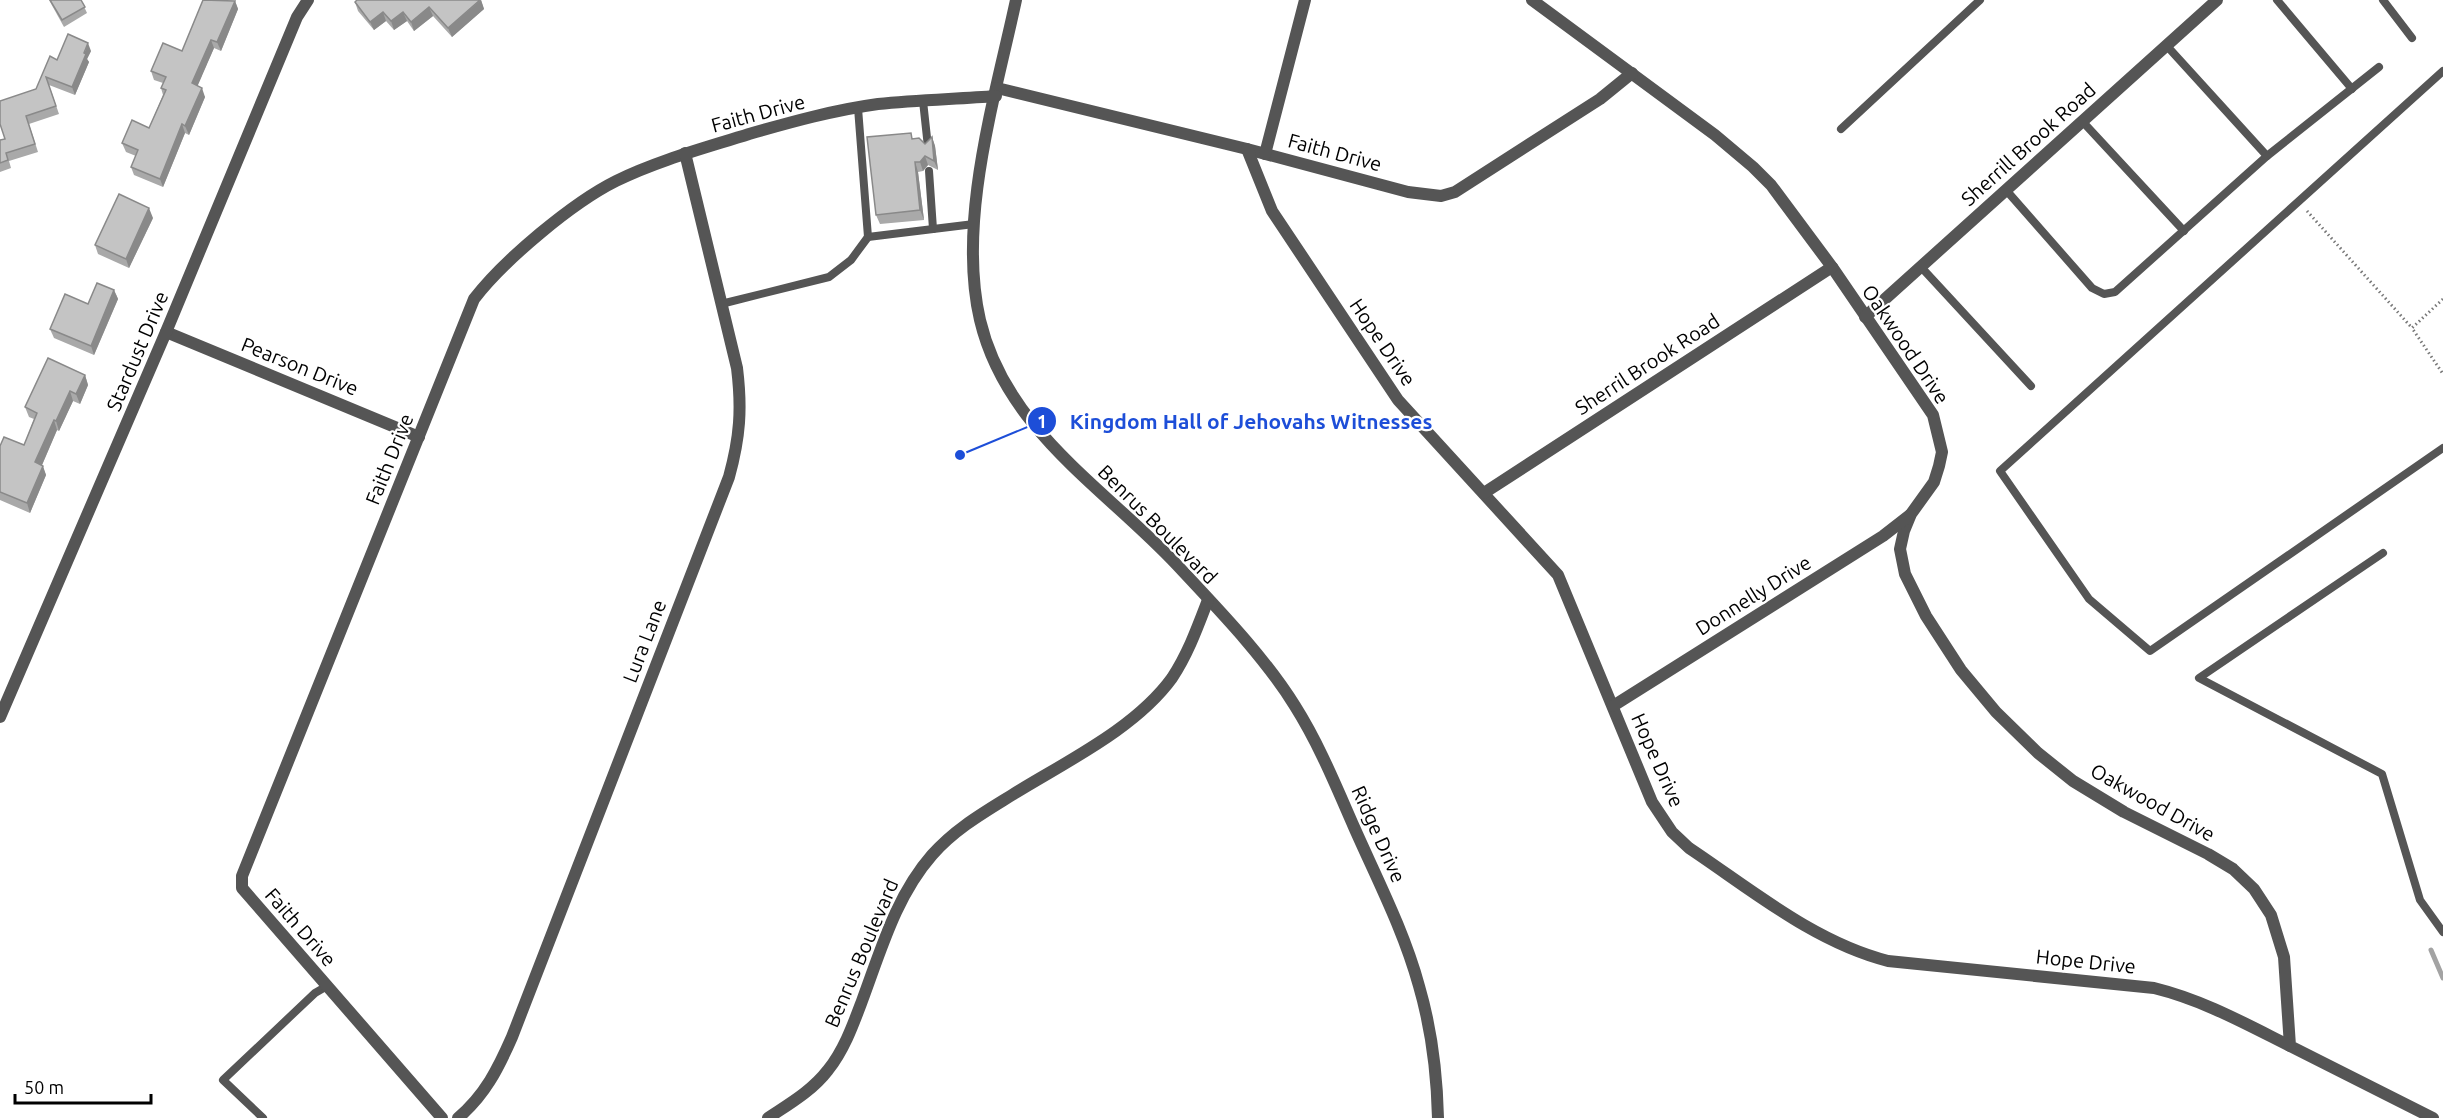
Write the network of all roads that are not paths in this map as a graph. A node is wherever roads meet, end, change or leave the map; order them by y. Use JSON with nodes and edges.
{"nodes":[{"id":1,"x":308,"y":0,"type":"edge"},
{"id":2,"x":1016,"y":0,"type":"edge"},
{"id":3,"x":1305,"y":0,"type":"edge"},
{"id":4,"x":1532,"y":0,"type":"edge"},
{"id":5,"x":1980,"y":0,"type":"edge"},
{"id":6,"x":2215,"y":0,"type":"edge"},
{"id":7,"x":2277,"y":0,"type":"edge"},
{"id":8,"x":2384,"y":0,"type":"edge"},
{"id":9,"x":2412,"y":38,"type":"dead end"},
{"id":10,"x":2166,"y":45,"type":"junction"},
{"id":11,"x":2379,"y":67,"type":"dead end"},
{"id":12,"x":2443,"y":71,"type":"edge"},
{"id":13,"x":1632,"y":73,"type":"junction"},
{"id":14,"x":2352,"y":89,"type":"junction"},
{"id":15,"x":997,"y":92,"type":"junction"},
{"id":16,"x":923,"y":101,"type":"junction"},
{"id":17,"x":858,"y":108,"type":"junction"},
{"id":18,"x":2082,"y":121,"type":"junction"},
{"id":19,"x":1841,"y":129,"type":"dead end"},
{"id":20,"x":928,"y":147,"type":"edge"},
{"id":21,"x":1247,"y":149,"type":"junction"},
{"id":22,"x":685,"y":153,"type":"junction"},
{"id":23,"x":1265,"y":154,"type":"junction"},
{"id":24,"x":2267,"y":156,"type":"junction"},
{"id":25,"x":929,"y":171,"type":"edge"},
{"id":26,"x":2006,"y":190,"type":"junction"},
{"id":27,"x":974,"y":224,"type":"junction"},
{"id":28,"x":933,"y":229,"type":"junction"},
{"id":29,"x":2184,"y":231,"type":"junction"},
{"id":30,"x":868,"y":237,"type":"junction"},
{"id":31,"x":1832,"y":267,"type":"junction"},
{"id":32,"x":1921,"y":267,"type":"junction"},
{"id":33,"x":721,"y":304,"type":"junction"},
{"id":34,"x":1866,"y":317,"type":"junction"},
{"id":35,"x":166,"y":332,"type":"junction"},
{"id":36,"x":2031,"y":386,"type":"dead end"},
{"id":37,"x":419,"y":436,"type":"junction"},
{"id":38,"x":2443,"y":448,"type":"edge"},
{"id":39,"x":1484,"y":493,"type":"junction"},
{"id":40,"x":1911,"y":514,"type":"junction"},
{"id":41,"x":2383,"y":553,"type":"dead end"},
{"id":42,"x":1208,"y":600,"type":"junction"},
{"id":43,"x":1613,"y":706,"type":"junction"},
{"id":44,"x":0,"y":717,"type":"edge"},
{"id":45,"x":2443,"y":932,"type":"edge"},
{"id":46,"x":327,"y":986,"type":"junction"},
{"id":47,"x":2290,"y":1046,"type":"junction"},
{"id":48,"x":263,"y":1118,"type":"edge"},
{"id":49,"x":442,"y":1118,"type":"edge"},
{"id":50,"x":458,"y":1118,"type":"edge"},
{"id":51,"x":768,"y":1118,"type":"edge"},
{"id":52,"x":1438,"y":1118,"type":"edge"},
{"id":53,"x":2433,"y":1118,"type":"edge"}],
"edges":[{"from":1,"to":35,"type":"street","name":"Stardust Drive"},
{"from":2,"to":15,"type":"street","name":"Benrus Boulevard"},
{"from":3,"to":23,"type":"street"},
{"from":4,"to":13,"type":"street","name":"Oakwood Drive"},
{"from":5,"to":19,"type":"lane"},
{"from":6,"to":10,"type":"street","name":"Sherrill Brook Road"},
{"from":7,"to":14,"type":"lane"},
{"from":8,"to":9,"type":"lane"},
{"from":10,"to":18,"type":"street","name":"Sherrill Brook Road"},
{"from":10,"to":24,"type":"lane"},
{"from":11,"to":14,"type":"lane"},
{"from":12,"to":38,"type":"lane"},
{"from":13,"to":23,"type":"street","name":"Faith Drive"},
{"from":13,"to":31,"type":"street","name":"Oakwood Drive"},
{"from":14,"to":24,"type":"lane"},
{"from":15,"to":16,"type":"street","name":"Faith Drive"},
{"from":15,"to":21,"type":"street","name":"Faith Drive"},
{"from":15,"to":27,"type":"street","name":"Benrus Boulevard"},
{"from":16,"to":17,"type":"street","name":"Faith Drive"},
{"from":16,"to":20,"type":"lane"},
{"from":17,"to":22,"type":"street","name":"Faith Drive"},
{"from":17,"to":30,"type":"lane"},
{"from":18,"to":26,"type":"street","name":"Sherrill Brook Road"},
{"from":18,"to":29,"type":"lane"},
{"from":21,"to":23,"type":"street","name":"Faith Drive"},
{"from":21,"to":39,"type":"street","name":"Hope Drive"},
{"from":22,"to":33,"type":"street","name":"Lura Lane"},
{"from":22,"to":37,"type":"street","name":"Faith Drive"},
{"from":24,"to":29,"type":"lane"},
{"from":25,"to":28,"type":"lane"},
{"from":26,"to":29,"type":"lane"},
{"from":26,"to":32,"type":"street","name":"Sherrill Brook Road"},
{"from":27,"to":28,"type":"lane"},
{"from":27,"to":42,"type":"street","name":"Benrus Boulevard"},
{"from":28,"to":30,"type":"lane"},
{"from":30,"to":33,"type":"lane"},
{"from":31,"to":34,"type":"street","name":"Oakwood Drive"},
{"from":31,"to":39,"type":"street","name":"Sherril Brook Road"},
{"from":32,"to":34,"type":"street","name":"Sherrill Brook Road"},
{"from":32,"to":36,"type":"lane"},
{"from":33,"to":50,"type":"street","name":"Lura Lane"},
{"from":34,"to":40,"type":"street","name":"Oakwood Drive"},
{"from":35,"to":37,"type":"street","name":"Pearson Drive"},
{"from":35,"to":44,"type":"street","name":"Stardust Drive"},
{"from":37,"to":46,"type":"street","name":"Faith Drive"},
{"from":39,"to":43,"type":"street","name":"Hope Drive"},
{"from":40,"to":43,"type":"street","name":"Donnelly Drive"},
{"from":40,"to":47,"type":"street","name":"Oakwood Drive"},
{"from":41,"to":45,"type":"lane"},
{"from":42,"to":51,"type":"street","name":"Benrus Boulevard"},
{"from":42,"to":52,"type":"street","name":"Ridge Drive"},
{"from":43,"to":47,"type":"street","name":"Hope Drive"},
{"from":46,"to":48,"type":"lane"},
{"from":46,"to":49,"type":"street","name":"Faith Drive"},
{"from":47,"to":53,"type":"street"}]}
